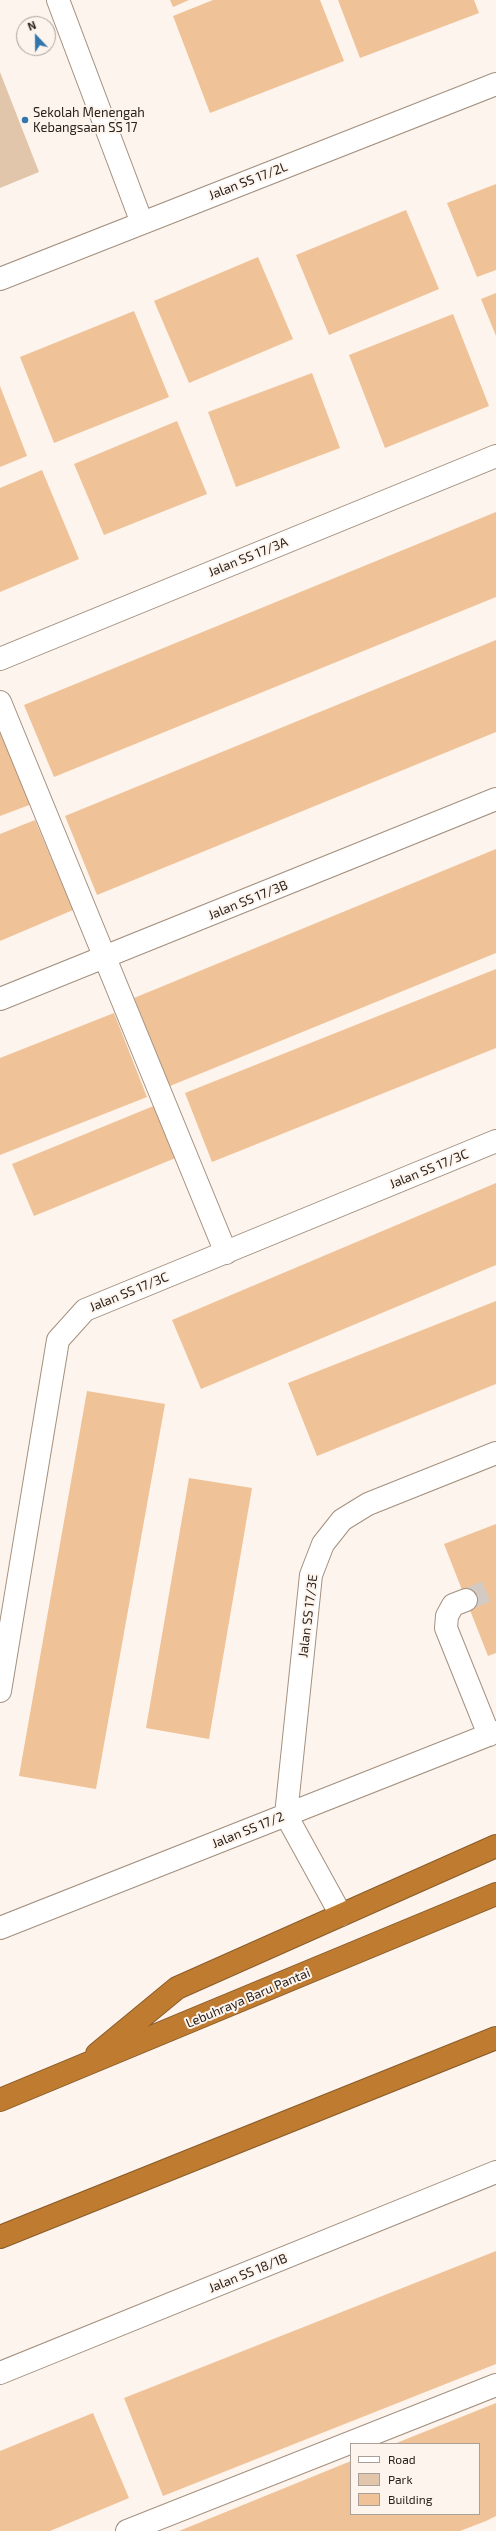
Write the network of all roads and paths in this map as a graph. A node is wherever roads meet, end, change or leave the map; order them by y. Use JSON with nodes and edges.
{"nodes":[{"id":1,"x":58,"y":0,"type":"edge"},
{"id":2,"x":496,"y":84,"type":"edge"},
{"id":3,"x":142,"y":223,"type":"junction"},
{"id":4,"x":0,"y":278,"type":"edge"},
{"id":5,"x":496,"y":456,"type":"edge"},
{"id":6,"x":0,"y":658,"type":"edge"},
{"id":7,"x":0,"y":702,"type":"edge"},
{"id":8,"x":496,"y":799,"type":"edge"},
{"id":9,"x":105,"y":958,"type":"junction"},
{"id":10,"x":0,"y":999,"type":"edge"},
{"id":11,"x":496,"y":1141,"type":"edge"},
{"id":12,"x":226,"y":1252,"type":"junction"},
{"id":13,"x":496,"y":1453,"type":"edge"},
{"id":14,"x":466,"y":1600,"type":"tunnel mouth"},
{"id":15,"x":0,"y":1691,"type":"edge"},
{"id":16,"x":492,"y":1733,"type":"edge"},
{"id":17,"x":286,"y":1815,"type":"junction"},
{"id":18,"x":496,"y":1846,"type":"edge"},
{"id":19,"x":496,"y":1894,"type":"edge"},
{"id":20,"x":341,"y":1915,"type":"junction"},
{"id":21,"x":0,"y":1928,"type":"edge"},
{"id":22,"x":496,"y":2038,"type":"edge"},
{"id":23,"x":496,"y":2054,"type":"edge"},
{"id":24,"x":450,"y":2056,"type":"junction"},
{"id":25,"x":79,"y":2069,"type":"junction"},
{"id":26,"x":0,"y":2100,"type":"edge"},
{"id":27,"x":496,"y":2172,"type":"edge"},
{"id":28,"x":0,"y":2237,"type":"edge"},
{"id":29,"x":0,"y":2373,"type":"edge"},
{"id":30,"x":496,"y":2385,"type":"edge"},
{"id":31,"x":127,"y":2531,"type":"edge"}],
"edges":[{"from":1,"to":3,"type":"street"},
{"from":2,"to":3,"type":"street","name":"Jalan SS 17/2L"},
{"from":3,"to":4,"type":"street","name":"Jalan SS 17/2L"},
{"from":5,"to":6,"type":"street","name":"Jalan SS 17/3A"},
{"from":7,"to":9,"type":"street"},
{"from":8,"to":9,"type":"street","name":"Jalan SS 17/3B"},
{"from":9,"to":10,"type":"street","name":"Jalan SS 17/3B"},
{"from":9,"to":12,"type":"street"},
{"from":11,"to":12,"type":"street","name":"Jalan SS 17/3C"},
{"from":12,"to":15,"type":"street","name":"Jalan SS 17/3C"},
{"from":13,"to":17,"type":"street","name":"Jalan SS 17/3E"},
{"from":14,"to":16,"type":"street"},
{"from":16,"to":17,"type":"street","name":"Jalan SS 17/2"},
{"from":17,"to":20,"type":"street"},
{"from":17,"to":21,"type":"street","name":"Jalan SS 17/2"},
{"from":18,"to":20,"type":"highway"},
{"from":19,"to":25,"type":"highway","name":"Lebuhraya Baru Pantai"},
{"from":20,"to":25,"type":"highway"},
{"from":22,"to":24,"type":"highway"},
{"from":23,"to":24,"type":"highway"},
{"from":24,"to":28,"type":"highway"},
{"from":25,"to":26,"type":"highway","name":"Lebuhraya Baru Pantai"},
{"from":27,"to":29,"type":"street","name":"Jalan SS 18/1B"},
{"from":30,"to":31,"type":"street"}]}
